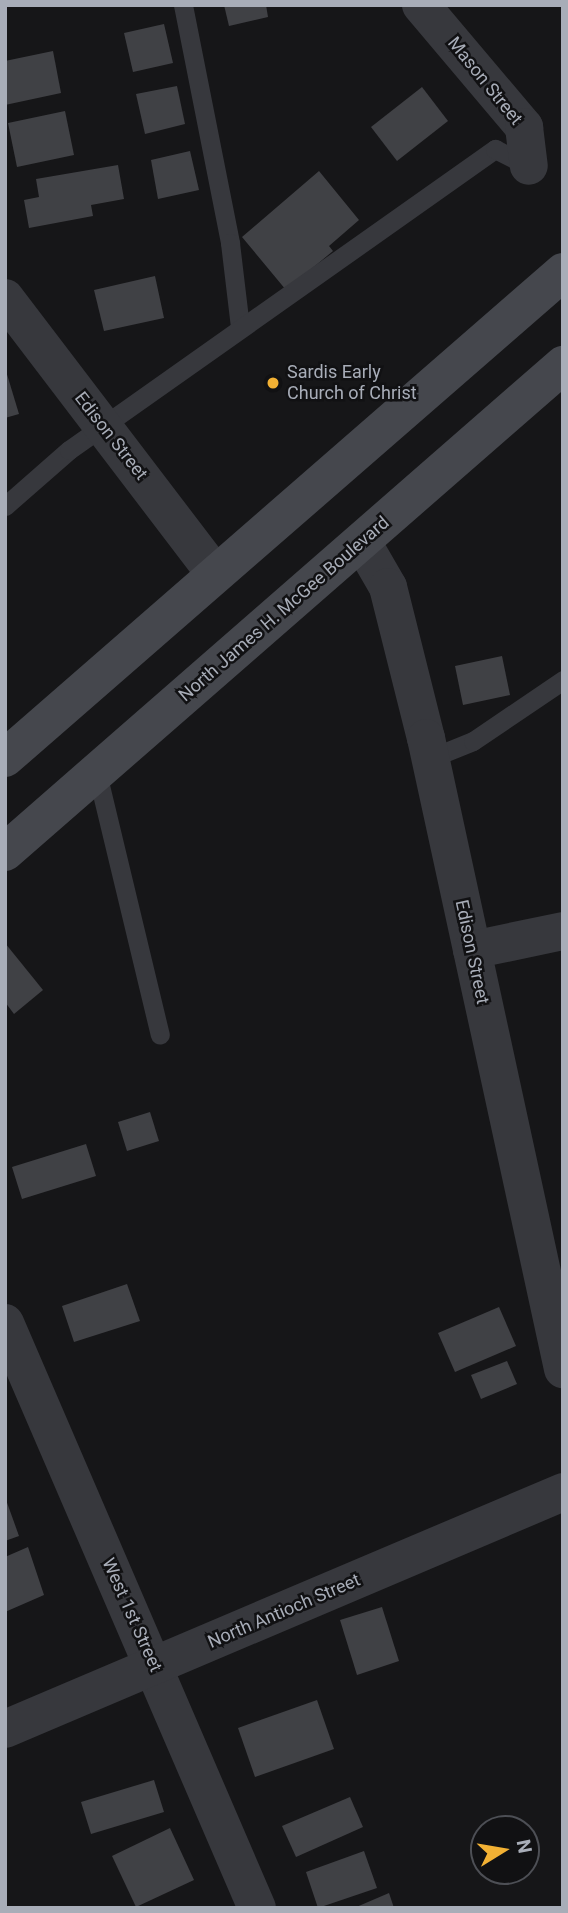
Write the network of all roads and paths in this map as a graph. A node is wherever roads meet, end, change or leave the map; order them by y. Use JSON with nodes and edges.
{"nodes":[{"id":1,"x":183,"y":5,"type":"edge"},
{"id":2,"x":421,"y":5,"type":"edge"},
{"id":3,"x":529,"y":166,"type":"joint"},
{"id":4,"x":563,"y":272,"type":"edge"},
{"id":5,"x":5,"y":299,"type":"edge"},
{"id":6,"x":240,"y":327,"type":"junction"},
{"id":7,"x":563,"y":365,"type":"edge"},
{"id":8,"x":104,"y":427,"type":"junction"},
{"id":9,"x":5,"y":506,"type":"edge"},
{"id":10,"x":362,"y":542,"type":"junction"},
{"id":11,"x":215,"y":574,"type":"junction"},
{"id":12,"x":563,"y":680,"type":"edge"},
{"id":13,"x":5,"y":758,"type":"edge"},
{"id":14,"x":430,"y":758,"type":"junction"},
{"id":15,"x":97,"y":773,"type":"junction"},
{"id":16,"x":5,"y":852,"type":"edge"},
{"id":17,"x":563,"y":931,"type":"edge"},
{"id":18,"x":472,"y":950,"type":"junction"},
{"id":19,"x":160,"y":1035,"type":"dead end"},
{"id":20,"x":5,"y":1324,"type":"edge"},
{"id":21,"x":563,"y":1369,"type":"edge"},
{"id":22,"x":563,"y":1492,"type":"edge"},
{"id":23,"x":155,"y":1667,"type":"junction"},
{"id":24,"x":5,"y":1729,"type":"edge"},
{"id":25,"x":257,"y":1908,"type":"edge"}],
"edges":[{"from":1,"to":6,"type":"lane"},
{"from":2,"to":3,"type":"street","name":"Mason Street"},
{"from":3,"to":6,"type":"lane"},
{"from":4,"to":11,"type":"main road"},
{"from":5,"to":8,"type":"street","name":"Edison Street"},
{"from":6,"to":8,"type":"lane"},
{"from":7,"to":10,"type":"main road","name":"North James H. McGee Boulevard"},
{"from":8,"to":9,"type":"lane"},
{"from":8,"to":11,"type":"street","name":"Edison Street"},
{"from":10,"to":14,"type":"street","name":"Edison Street"},
{"from":10,"to":15,"type":"main road","name":"North James H. McGee Boulevard"},
{"from":11,"to":13,"type":"main road"},
{"from":12,"to":14,"type":"lane"},
{"from":14,"to":18,"type":"street","name":"Edison Street"},
{"from":15,"to":16,"type":"main road","name":"North James H. McGee Boulevard"},
{"from":15,"to":19,"type":"lane"},
{"from":17,"to":18,"type":"street"},
{"from":18,"to":21,"type":"street","name":"Edison Street"},
{"from":20,"to":23,"type":"street","name":"West 1st Street"},
{"from":22,"to":23,"type":"street","name":"North Antioch Street"},
{"from":23,"to":24,"type":"street","name":"North Antioch Street"},
{"from":23,"to":25,"type":"street","name":"West 1st Street"}]}
